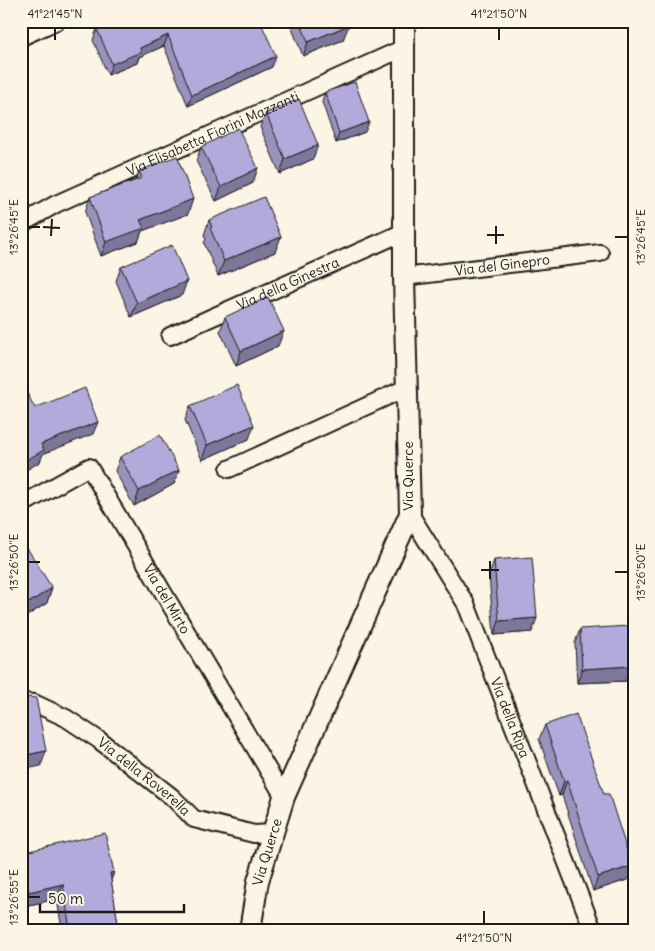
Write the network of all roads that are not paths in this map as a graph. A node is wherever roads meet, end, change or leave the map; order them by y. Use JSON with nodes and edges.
{"nodes":[{"id":1,"x":57,"y":21,"type":"edge"},
{"id":2,"x":404,"y":21,"type":"edge"},
{"id":3,"x":21,"y":37,"type":"edge"},
{"id":4,"x":406,"y":47,"type":"junction"},
{"id":5,"x":21,"y":224,"type":"edge"},
{"id":6,"x":406,"y":231,"type":"junction"},
{"id":7,"x":600,"y":252,"type":"dead end"},
{"id":8,"x":404,"y":277,"type":"junction"},
{"id":9,"x":170,"y":336,"type":"dead end"},
{"id":10,"x":406,"y":388,"type":"junction"},
{"id":11,"x":229,"y":469,"type":"dead end"},
{"id":12,"x":21,"y":505,"type":"edge"},
{"id":13,"x":410,"y":514,"type":"junction"},
{"id":14,"x":21,"y":702,"type":"edge"},
{"id":15,"x":284,"y":797,"type":"junction"},
{"id":16,"x":272,"y":833,"type":"junction"},
{"id":17,"x":250,"y":930,"type":"edge"},
{"id":18,"x":593,"y":930,"type":"edge"}],
"edges":[{"from":1,"to":3,"type":"street"},
{"from":2,"to":4,"type":"street","name":"Via Querce"},
{"from":4,"to":5,"type":"street","name":"Via Elisabetta Fiorini Mazzanti"},
{"from":4,"to":6,"type":"street","name":"Via Querce"},
{"from":6,"to":8,"type":"street","name":"Via Querce"},
{"from":6,"to":9,"type":"street","name":"Via della Ginestra"},
{"from":7,"to":8,"type":"street","name":"Via del Ginepro"},
{"from":8,"to":10,"type":"street","name":"Via Querce"},
{"from":10,"to":11,"type":"street"},
{"from":10,"to":13,"type":"street","name":"Via Querce"},
{"from":12,"to":15,"type":"street","name":"Via del Mirto"},
{"from":13,"to":15,"type":"street","name":"Via Querce"},
{"from":13,"to":18,"type":"street","name":"Via della Ripa"},
{"from":14,"to":16,"type":"street","name":"Via della Roverella"},
{"from":15,"to":16,"type":"street","name":"Via Querce"},
{"from":16,"to":17,"type":"street","name":"Via Querce"}]}
